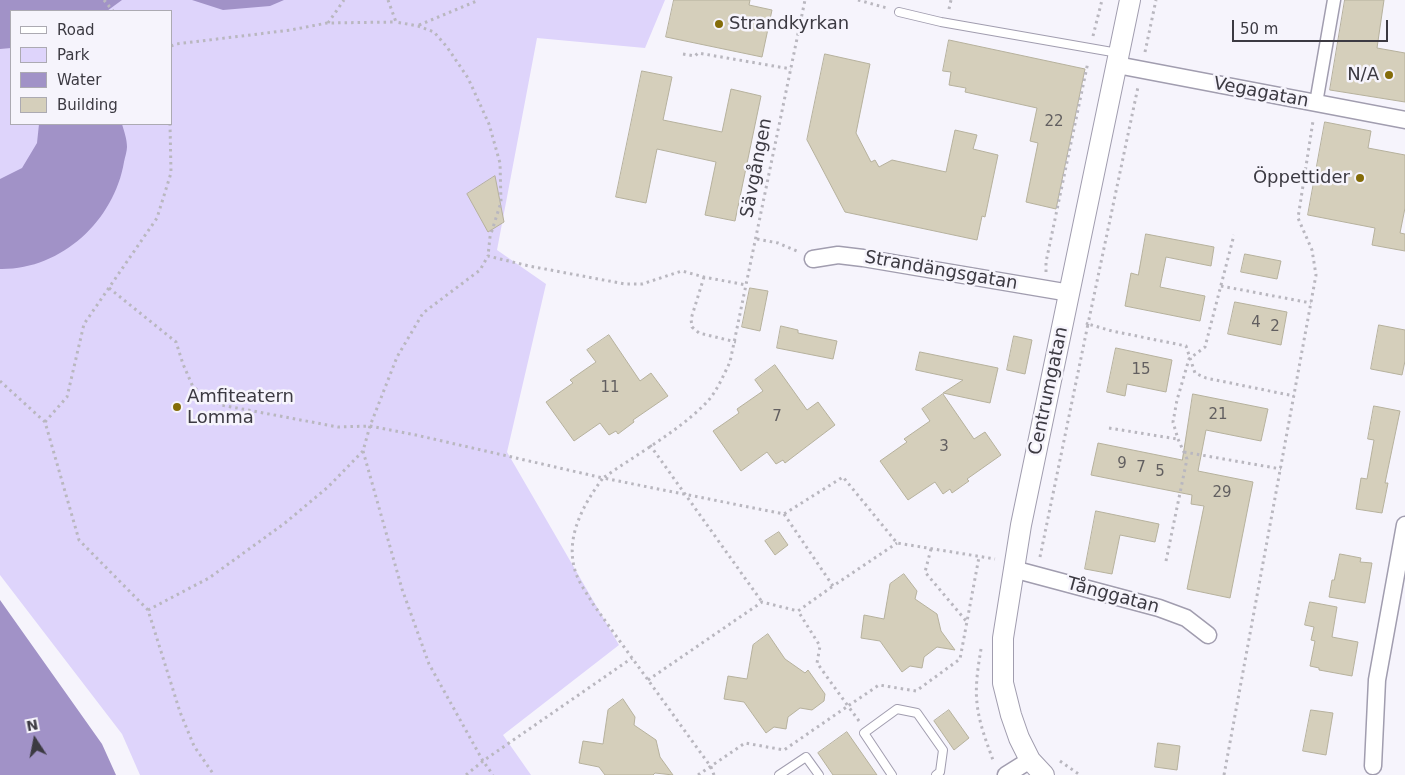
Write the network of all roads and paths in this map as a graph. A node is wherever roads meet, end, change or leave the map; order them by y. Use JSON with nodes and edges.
{"nodes":[{"id":1,"x":104,"y":0,"type":"edge"},
{"id":2,"x":344,"y":0,"type":"edge"},
{"id":3,"x":388,"y":0,"type":"edge"},
{"id":4,"x":479,"y":0,"type":"edge"},
{"id":5,"x":805,"y":0,"type":"edge"},
{"id":6,"x":858,"y":0,"type":"edge"},
{"id":7,"x":1102,"y":0,"type":"edge"},
{"id":8,"x":1130,"y":0,"type":"edge"},
{"id":9,"x":1334,"y":0,"type":"edge"},
{"id":10,"x":112,"y":10,"type":"edge"},
{"id":11,"x":899,"y":12,"type":"joint"},
{"id":12,"x":396,"y":22,"type":"junction"},
{"id":13,"x":327,"y":23,"type":"junction"},
{"id":14,"x":418,"y":26,"type":"junction"},
{"id":15,"x":172,"y":46,"type":"edge"},
{"id":16,"x":1090,"y":49,"type":"junction"},
{"id":17,"x":683,"y":54,"type":"dead end"},
{"id":18,"x":1118,"y":59,"type":"junction"},
{"id":19,"x":791,"y":69,"type":"junction"},
{"id":20,"x":1316,"y":103,"type":"junction"},
{"id":21,"x":1405,"y":120,"type":"edge"},
{"id":22,"x":170,"y":125,"type":"edge"},
{"id":23,"x":1234,"y":236,"type":"dead end"},
{"id":24,"x":757,"y":239,"type":"junction"},
{"id":25,"x":488,"y":256,"type":"junction"},
{"id":26,"x":813,"y":259,"type":"joint"},
{"id":27,"x":704,"y":278,"type":"junction"},
{"id":28,"x":746,"y":285,"type":"junction"},
{"id":29,"x":1221,"y":286,"type":"junction"},
{"id":30,"x":109,"y":288,"type":"junction"},
{"id":31,"x":1045,"y":289,"type":"junction"},
{"id":32,"x":1070,"y":293,"type":"junction"},
{"id":33,"x":1311,"y":302,"type":"junction"},
{"id":34,"x":1088,"y":324,"type":"dead end"},
{"id":35,"x":736,"y":342,"type":"junction"},
{"id":36,"x":1190,"y":359,"type":"junction"},
{"id":37,"x":0,"y":381,"type":"edge"},
{"id":38,"x":1294,"y":396,"type":"junction"},
{"id":39,"x":45,"y":422,"type":"junction"},
{"id":40,"x":370,"y":426,"type":"junction"},
{"id":41,"x":1109,"y":428,"type":"dead end"},
{"id":42,"x":1178,"y":439,"type":"junction"},
{"id":43,"x":650,"y":446,"type":"junction"},
{"id":44,"x":363,"y":451,"type":"junction"},
{"id":45,"x":1184,"y":452,"type":"junction"},
{"id":46,"x":1281,"y":470,"type":"junction"},
{"id":47,"x":602,"y":478,"type":"junction"},
{"id":48,"x":684,"y":494,"type":"junction"},
{"id":49,"x":784,"y":514,"type":"junction"},
{"id":50,"x":1405,"y":525,"type":"edge"},
{"id":51,"x":897,"y":543,"type":"junction"},
{"id":52,"x":931,"y":549,"type":"junction"},
{"id":53,"x":979,"y":557,"type":"junction"},
{"id":54,"x":995,"y":559,"type":"dead end"},
{"id":55,"x":1166,"y":561,"type":"dead end"},
{"id":56,"x":1013,"y":569,"type":"junction"},
{"id":57,"x":833,"y":586,"type":"junction"},
{"id":58,"x":762,"y":602,"type":"junction"},
{"id":59,"x":148,"y":610,"type":"junction"},
{"id":60,"x":798,"y":611,"type":"junction"},
{"id":61,"x":967,"y":622,"type":"junction"},
{"id":62,"x":1208,"y":635,"type":"dead end"},
{"id":63,"x":632,"y":658,"type":"junction"},
{"id":64,"x":648,"y":680,"type":"junction"},
{"id":65,"x":848,"y":706,"type":"junction"},
{"id":66,"x":864,"y":733,"type":"junction"},
{"id":67,"x":483,"y":760,"type":"junction"},
{"id":68,"x":1030,"y":760,"type":"junction"},
{"id":69,"x":1373,"y":766,"type":"dead end"},
{"id":70,"x":711,"y":767,"type":"junction"},
{"id":71,"x":214,"y":775,"type":"edge"},
{"id":72,"x":466,"y":775,"type":"edge"},
{"id":73,"x":493,"y":775,"type":"edge"},
{"id":74,"x":698,"y":775,"type":"edge"},
{"id":75,"x":714,"y":775,"type":"edge"},
{"id":76,"x":779,"y":775,"type":"edge"},
{"id":77,"x":819,"y":775,"type":"edge"},
{"id":78,"x":892,"y":775,"type":"edge"},
{"id":79,"x":936,"y":775,"type":"edge"},
{"id":80,"x":1006,"y":775,"type":"edge"},
{"id":81,"x":1044,"y":775,"type":"edge"},
{"id":82,"x":1224,"y":775,"type":"edge"}],
"edges":[{"from":1,"to":10,"type":"path"},
{"from":2,"to":13,"type":"path"},
{"from":3,"to":12,"type":"path"},
{"from":4,"to":14,"type":"path"},
{"from":5,"to":19,"type":"path","name":"Sävgången"},
{"from":6,"to":11,"type":"path"},
{"from":7,"to":16,"type":"path"},
{"from":8,"to":18,"type":"street","name":"Centrumgatan"},
{"from":9,"to":20,"type":"street"},
{"from":11,"to":16,"type":"lane","name":"Vegagatan"},
{"from":12,"to":13,"type":"path"},
{"from":12,"to":14,"type":"path"},
{"from":13,"to":15,"type":"path"},
{"from":14,"to":25,"type":"path"},
{"from":16,"to":18,"type":"lane","name":"Vegagatan"},
{"from":16,"to":31,"type":"path"},
{"from":17,"to":19,"type":"path"},
{"from":18,"to":20,"type":"street","name":"Vegagatan"},
{"from":18,"to":32,"type":"street","name":"Centrumgatan"},
{"from":19,"to":24,"type":"path","name":"Sävgången"},
{"from":20,"to":21,"type":"street","name":"Vegagatan"},
{"from":20,"to":33,"type":"path"},
{"from":22,"to":30,"type":"path"},
{"from":23,"to":29,"type":"path"},
{"from":24,"to":26,"type":"path"},
{"from":24,"to":28,"type":"path","name":"Sävgången"},
{"from":25,"to":27,"type":"path"},
{"from":25,"to":40,"type":"path"},
{"from":26,"to":31,"type":"street","name":"Strandängsgatan"},
{"from":27,"to":28,"type":"path"},
{"from":27,"to":35,"type":"path"},
{"from":28,"to":35,"type":"path","name":"Sävgången"},
{"from":29,"to":33,"type":"path"},
{"from":29,"to":36,"type":"path"},
{"from":30,"to":39,"type":"path"},
{"from":30,"to":40,"type":"path"},
{"from":31,"to":32,"type":"street","name":"Strandängsgatan"},
{"from":32,"to":56,"type":"street","name":"Centrumgatan"},
{"from":33,"to":38,"type":"path"},
{"from":34,"to":36,"type":"path"},
{"from":35,"to":43,"type":"path","name":"Sävgången"},
{"from":36,"to":38,"type":"path"},
{"from":36,"to":42,"type":"path"},
{"from":37,"to":39,"type":"path"},
{"from":38,"to":46,"type":"path"},
{"from":39,"to":59,"type":"path"},
{"from":40,"to":44,"type":"path"},
{"from":40,"to":47,"type":"path"},
{"from":41,"to":42,"type":"path"},
{"from":42,"to":45,"type":"path"},
{"from":43,"to":47,"type":"path","name":"Sävgången"},
{"from":43,"to":48,"type":"path"},
{"from":44,"to":59,"type":"path"},
{"from":44,"to":67,"type":"path"},
{"from":45,"to":46,"type":"path"},
{"from":45,"to":55,"type":"path"},
{"from":46,"to":82,"type":"path"},
{"from":47,"to":48,"type":"path"},
{"from":47,"to":63,"type":"path"},
{"from":48,"to":49,"type":"path"},
{"from":48,"to":58,"type":"path"},
{"from":49,"to":51,"type":"path"},
{"from":49,"to":57,"type":"path"},
{"from":50,"to":69,"type":"street"},
{"from":51,"to":52,"type":"path"},
{"from":51,"to":57,"type":"path"},
{"from":52,"to":53,"type":"path"},
{"from":52,"to":61,"type":"path"},
{"from":53,"to":54,"type":"path"},
{"from":53,"to":61,"type":"path"},
{"from":56,"to":62,"type":"street","name":"Tånggatan"},
{"from":56,"to":68,"type":"street","name":"Centrumgatan"},
{"from":57,"to":60,"type":"path"},
{"from":58,"to":60,"type":"path"},
{"from":58,"to":64,"type":"path"},
{"from":59,"to":71,"type":"path"},
{"from":60,"to":65,"type":"path"},
{"from":61,"to":65,"type":"path"},
{"from":63,"to":64,"type":"path"},
{"from":63,"to":67,"type":"path"},
{"from":64,"to":70,"type":"path"},
{"from":65,"to":66,"type":"path"},
{"from":65,"to":70,"type":"path"},
{"from":66,"to":78,"type":"lane"},
{"from":66,"to":79,"type":"lane"},
{"from":67,"to":72,"type":"path"},
{"from":67,"to":73,"type":"path"},
{"from":68,"to":80,"type":"street"},
{"from":68,"to":81,"type":"street","name":"Centrumgatan"},
{"from":70,"to":74,"type":"path"},
{"from":70,"to":75,"type":"path"},
{"from":76,"to":77,"type":"lane"}]}
